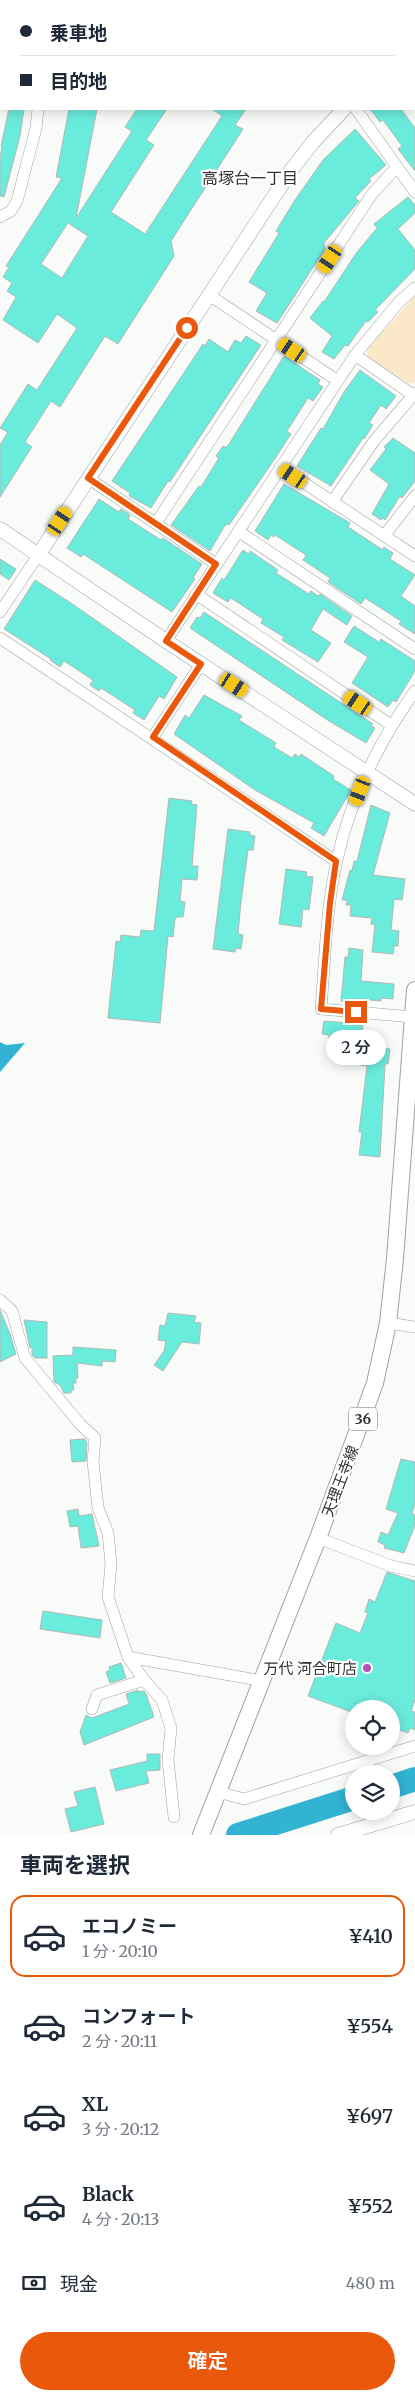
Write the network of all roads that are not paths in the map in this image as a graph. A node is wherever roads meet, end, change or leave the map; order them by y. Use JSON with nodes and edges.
{"nodes":[{"id":1,"x":38,"y":110,"type":"edge"},
{"id":2,"x":343,"y":110,"type":"edge"},
{"id":3,"x":357,"y":110,"type":"edge"},
{"id":4,"x":396,"y":168,"type":"junction"},
{"id":5,"x":415,"y":192,"type":"edge"},
{"id":6,"x":0,"y":217,"type":"edge"},
{"id":7,"x":415,"y":288,"type":"edge"},
{"id":8,"x":208,"y":295,"type":"junction"},
{"id":9,"x":277,"y":340,"type":"junction"},
{"id":10,"x":356,"y":355,"type":"junction"},
{"id":11,"x":338,"y":381,"type":"junction"},
{"id":12,"x":414,"y":394,"type":"edge"},
{"id":13,"x":280,"y":467,"type":"junction"},
{"id":14,"x":88,"y":478,"type":"junction"},
{"id":15,"x":415,"y":496,"type":"edge"},
{"id":16,"x":332,"y":502,"type":"junction"},
{"id":17,"x":156,"y":523,"type":"junction"},
{"id":18,"x":0,"y":529,"type":"edge"},
{"id":19,"x":238,"y":531,"type":"junction"},
{"id":20,"x":384,"y":536,"type":"junction"},
{"id":21,"x":39,"y":554,"type":"junction"},
{"id":22,"x":415,"y":556,"type":"edge"},
{"id":23,"x":216,"y":564,"type":"junction"},
{"id":24,"x":196,"y":594,"type":"junction"},
{"id":25,"x":0,"y":612,"type":"edge"},
{"id":26,"x":0,"y":638,"type":"edge"},
{"id":27,"x":166,"y":641,"type":"junction"},
{"id":28,"x":415,"y":649,"type":"edge"},
{"id":29,"x":201,"y":664,"type":"junction"},
{"id":30,"x":415,"y":691,"type":"edge"},
{"id":31,"x":391,"y":725,"type":"junction"},
{"id":32,"x":153,"y":737,"type":"junction"},
{"id":33,"x":367,"y":772,"type":"junction"},
{"id":34,"x":415,"y":804,"type":"edge"},
{"id":35,"x":336,"y":861,"type":"junction"},
{"id":36,"x":415,"y":990,"type":"edge"},
{"id":37,"x":413,"y":1017,"type":"junction"},
{"id":38,"x":410,"y":1144,"type":"edge"},
{"id":39,"x":0,"y":1300,"type":"edge"},
{"id":40,"x":388,"y":1323,"type":"junction"},
{"id":41,"x":415,"y":1327,"type":"edge"},
{"id":42,"x":318,"y":1538,"type":"junction"},
{"id":43,"x":415,"y":1571,"type":"edge"},
{"id":44,"x":128,"y":1657,"type":"junction"},
{"id":45,"x":144,"y":1680,"type":"junction"},
{"id":46,"x":262,"y":1681,"type":"junction"},
{"id":47,"x":92,"y":1709,"type":"dead end"},
{"id":48,"x":415,"y":1746,"type":"edge"},
{"id":49,"x":218,"y":1792,"type":"junction"},
{"id":50,"x":415,"y":1812,"type":"edge"},
{"id":51,"x":174,"y":1817,"type":"dead end"},
{"id":52,"x":204,"y":1829,"type":"edge"},
{"id":53,"x":338,"y":1835,"type":"edge"}],
"edges":[{"from":1,"to":6,"type":"street"},
{"from":2,"to":8,"type":"street"},
{"from":3,"to":4,"type":"street"},
{"from":4,"to":5,"type":"street"},
{"from":4,"to":9,"type":"street"},
{"from":7,"to":10,"type":"street"},
{"from":8,"to":9,"type":"street"},
{"from":8,"to":14,"type":"street"},
{"from":9,"to":11,"type":"street"},
{"from":9,"to":17,"type":"street"},
{"from":10,"to":11,"type":"street"},
{"from":10,"to":12,"type":"street"},
{"from":11,"to":13,"type":"street"},
{"from":12,"to":16,"type":"street"},
{"from":13,"to":16,"type":"street"},
{"from":13,"to":19,"type":"street"},
{"from":14,"to":17,"type":"street"},
{"from":14,"to":21,"type":"street"},
{"from":15,"to":20,"type":"street"},
{"from":16,"to":20,"type":"street"},
{"from":17,"to":23,"type":"street"},
{"from":18,"to":21,"type":"street"},
{"from":19,"to":23,"type":"street"},
{"from":19,"to":28,"type":"street"},
{"from":20,"to":22,"type":"street"},
{"from":21,"to":25,"type":"street"},
{"from":21,"to":27,"type":"street"},
{"from":23,"to":24,"type":"street"},
{"from":24,"to":27,"type":"street"},
{"from":24,"to":31,"type":"street"},
{"from":26,"to":32,"type":"street"},
{"from":27,"to":29,"type":"street"},
{"from":29,"to":32,"type":"street"},
{"from":29,"to":33,"type":"street"},
{"from":30,"to":31,"type":"street"},
{"from":31,"to":33,"type":"street"},
{"from":32,"to":35,"type":"street"},
{"from":33,"to":34,"type":"street"},
{"from":33,"to":35,"type":"street"},
{"from":35,"to":37,"type":"street"},
{"from":36,"to":37,"type":"main road","name":"天理王寺線","number":"36"},
{"from":37,"to":38,"type":"main road","name":"天理王寺線","number":"36"},
{"from":38,"to":40,"type":"main road","name":"天理王寺線","number":"36"},
{"from":39,"to":44,"type":"street"},
{"from":40,"to":41,"type":"street"},
{"from":40,"to":42,"type":"main road","name":"天理王寺線","number":"36"},
{"from":42,"to":43,"type":"street"},
{"from":42,"to":46,"type":"main road","name":"天理王寺線","number":"36"},
{"from":44,"to":45,"type":"street"},
{"from":44,"to":46,"type":"street"},
{"from":45,"to":47,"type":"street"},
{"from":45,"to":51,"type":"street"},
{"from":46,"to":49,"type":"main road","name":"天理王寺線","number":"36"},
{"from":48,"to":49,"type":"street"},
{"from":49,"to":52,"type":"main road","name":"天理王寺線","number":"36"},
{"from":50,"to":53,"type":"street"}]}
